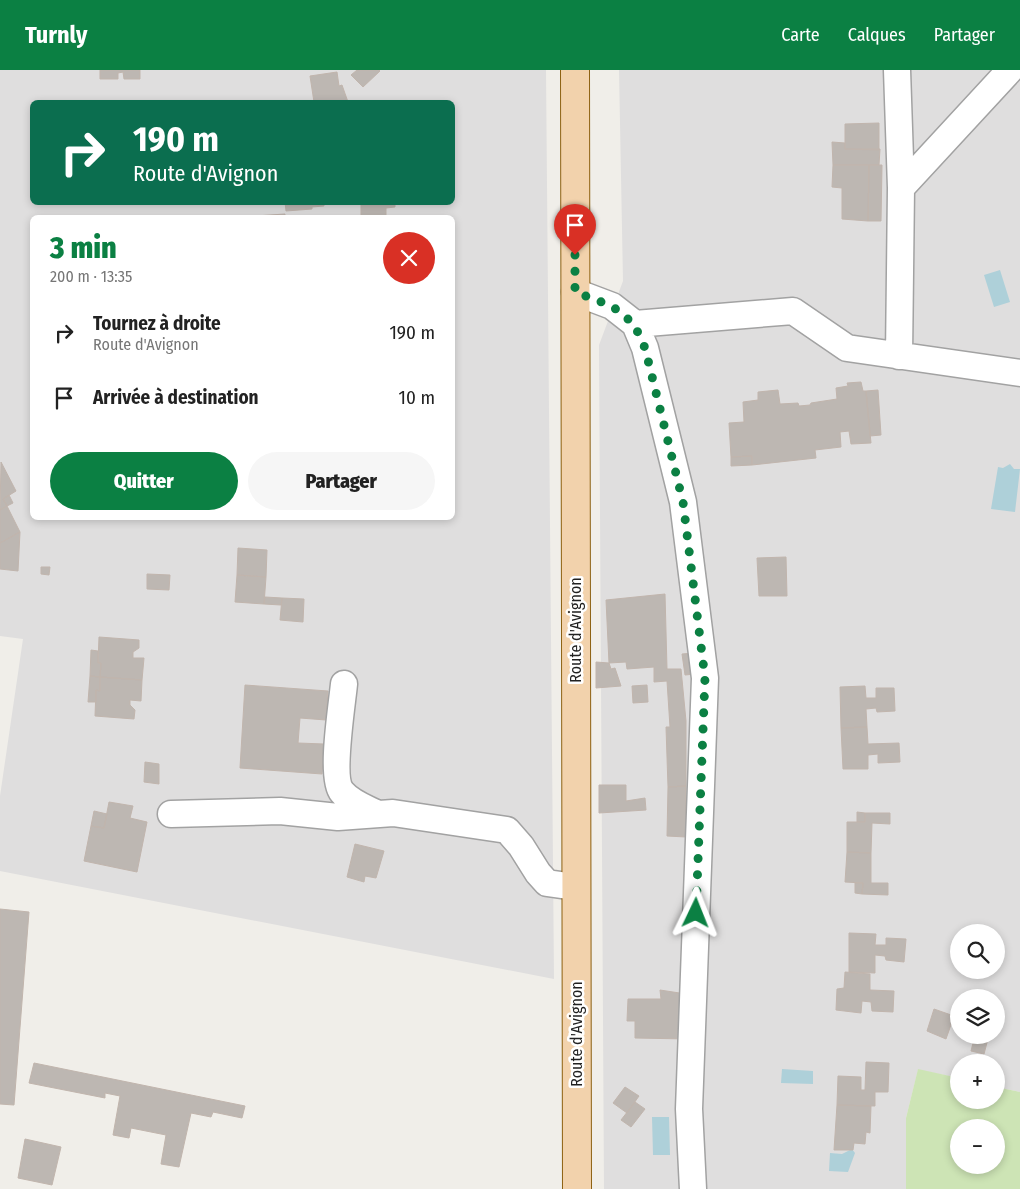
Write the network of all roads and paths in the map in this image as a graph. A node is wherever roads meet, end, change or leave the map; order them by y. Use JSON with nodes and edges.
{"nodes":[{"id":1,"x":575,"y":70,"type":"edge"},
{"id":2,"x":897,"y":70,"type":"edge"},
{"id":3,"x":1010,"y":70,"type":"edge"},
{"id":4,"x":901,"y":188,"type":"junction"},
{"id":5,"x":575,"y":292,"type":"junction"},
{"id":6,"x":634,"y":324,"type":"junction"},
{"id":7,"x":899,"y":356,"type":"junction"},
{"id":8,"x":1020,"y":373,"type":"edge"},
{"id":9,"x":344,"y":684,"type":"dead end"},
{"id":10,"x":170,"y":814,"type":"dead end"},
{"id":11,"x":378,"y":815,"type":"junction"},
{"id":12,"x":575,"y":887,"type":"junction"},
{"id":13,"x":577,"y":1189,"type":"edge"},
{"id":14,"x":693,"y":1189,"type":"edge"}],
"edges":[{"from":1,"to":5,"type":"main road","name":"Route d'Avignon"},
{"from":2,"to":4,"type":"street"},
{"from":3,"to":4,"type":"street"},
{"from":4,"to":7,"type":"street"},
{"from":5,"to":6,"type":"street"},
{"from":5,"to":12,"type":"main road","name":"Route d'Avignon"},
{"from":6,"to":7,"type":"street"},
{"from":6,"to":14,"type":"street"},
{"from":7,"to":8,"type":"street"},
{"from":9,"to":11,"type":"street"},
{"from":10,"to":11,"type":"street"},
{"from":11,"to":12,"type":"street"},
{"from":12,"to":13,"type":"main road","name":"Route d'Avignon"}]}
